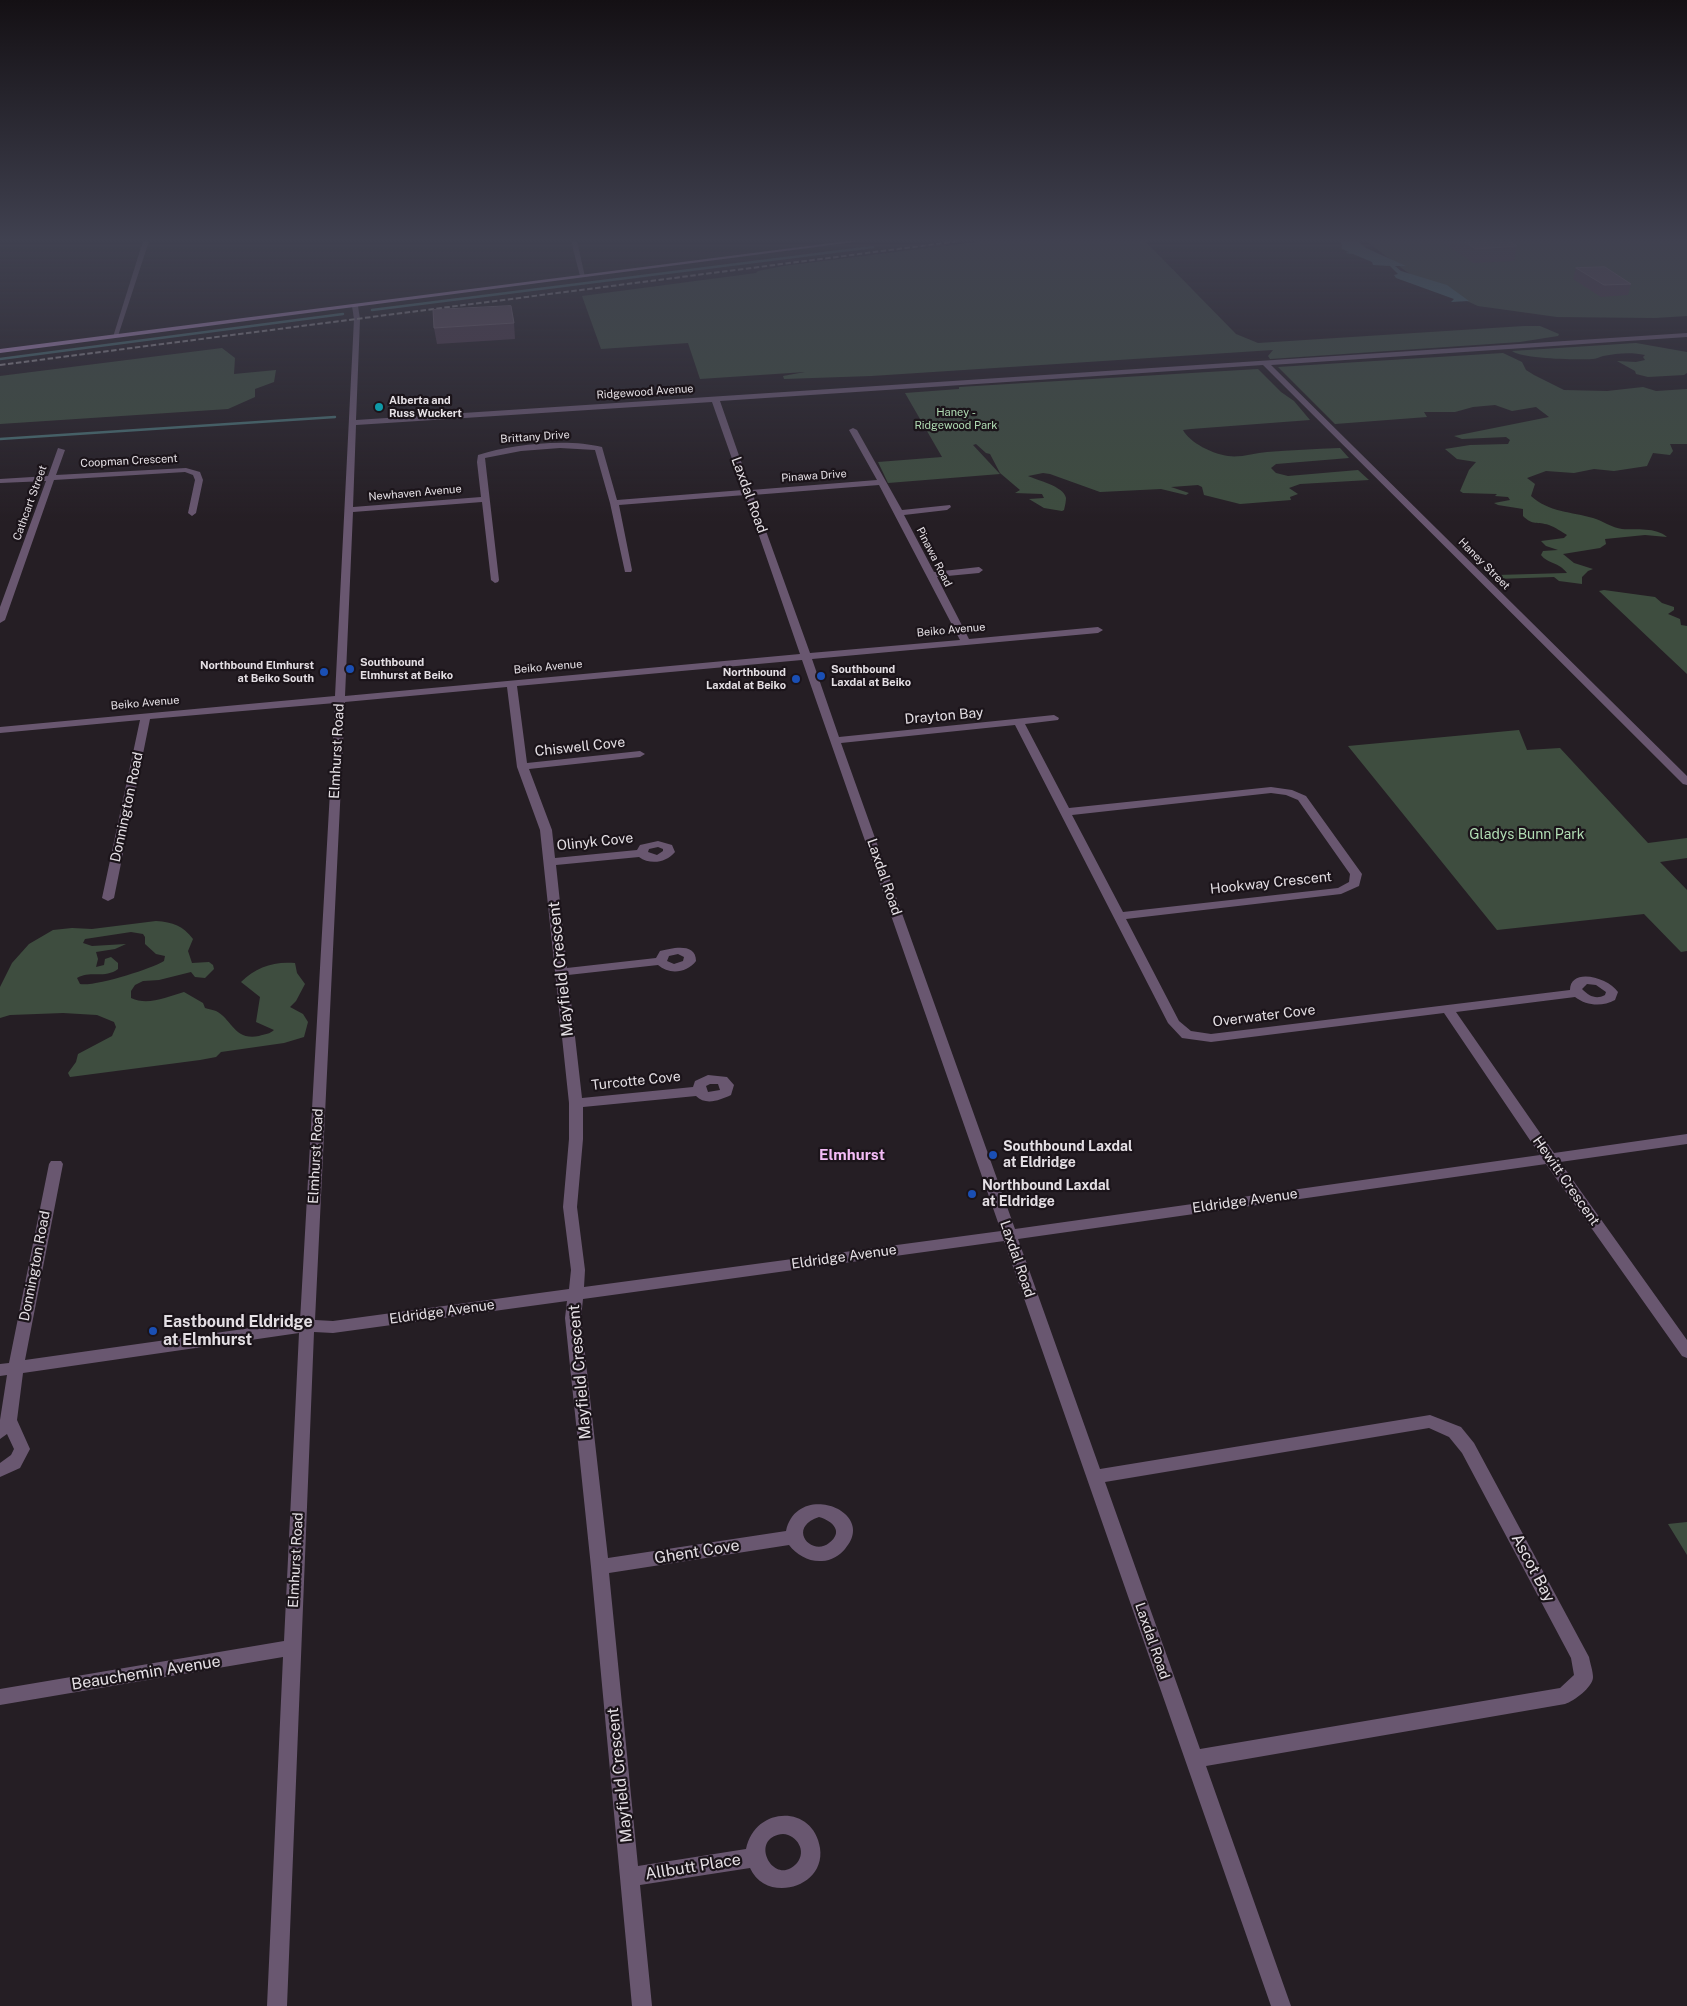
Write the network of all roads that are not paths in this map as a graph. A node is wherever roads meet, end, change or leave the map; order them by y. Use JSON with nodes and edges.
{"nodes":[{"id":1,"x":125,"y":335,"type":"edge"},
{"id":2,"x":356,"y":335,"type":"edge"},
{"id":3,"x":1687,"y":335,"type":"edge"},
{"id":4,"x":114,"y":336,"type":"joint"},
{"id":5,"x":0,"y":351,"type":"edge"},
{"id":6,"x":1264,"y":362,"type":"junction"},
{"id":7,"x":714,"y":398,"type":"junction"},
{"id":8,"x":352,"y":423,"type":"junction"},
{"id":9,"x":853,"y":430,"type":"dead end"},
{"id":10,"x":61,"y":450,"type":"dead end"},
{"id":11,"x":52,"y":478,"type":"junction"},
{"id":12,"x":0,"y":481,"type":"edge"},
{"id":13,"x":882,"y":482,"type":"junction"},
{"id":14,"x":748,"y":493,"type":"junction"},
{"id":15,"x":485,"y":498,"type":"junction"},
{"id":16,"x":614,"y":503,"type":"junction"},
{"id":17,"x":947,"y":507,"type":"dead end"},
{"id":18,"x":348,"y":510,"type":"junction"},
{"id":19,"x":192,"y":513,"type":"dead end"},
{"id":20,"x":899,"y":513,"type":"junction"},
{"id":21,"x":628,"y":570,"type":"dead end"},
{"id":22,"x":979,"y":570,"type":"dead end"},
{"id":23,"x":931,"y":575,"type":"junction"},
{"id":24,"x":495,"y":580,"type":"dead end"},
{"id":25,"x":10,"y":589,"type":"junction"},
{"id":26,"x":0,"y":590,"type":"edge"},
{"id":27,"x":0,"y":620,"type":"edge"},
{"id":28,"x":1098,"y":630,"type":"dead end"},
{"id":29,"x":966,"y":642,"type":"junction"},
{"id":30,"x":806,"y":656,"type":"junction"},
{"id":31,"x":512,"y":683,"type":"junction"},
{"id":32,"x":340,"y":698,"type":"junction"},
{"id":33,"x":146,"y":716,"type":"junction"},
{"id":34,"x":1054,"y":718,"type":"dead end"},
{"id":35,"x":1019,"y":723,"type":"junction"},
{"id":36,"x":0,"y":730,"type":"edge"},
{"id":37,"x":836,"y":740,"type":"junction"},
{"id":38,"x":640,"y":754,"type":"dead end"},
{"id":39,"x":522,"y":767,"type":"junction"},
{"id":40,"x":1687,"y":782,"type":"edge"},
{"id":41,"x":1066,"y":812,"type":"junction"},
{"id":42,"x":642,"y":852,"type":"dead end"},
{"id":43,"x":550,"y":862,"type":"junction"},
{"id":44,"x":108,"y":898,"type":"dead end"},
{"id":45,"x":1119,"y":916,"type":"junction"},
{"id":46,"x":661,"y":960,"type":"dead end"},
{"id":47,"x":561,"y":972,"type":"junction"},
{"id":48,"x":1578,"y":993,"type":"dead end"},
{"id":49,"x":1447,"y":1008,"type":"junction"},
{"id":50,"x":699,"y":1090,"type":"dead end"},
{"id":51,"x":576,"y":1103,"type":"junction"},
{"id":52,"x":1687,"y":1138,"type":"edge"},
{"id":53,"x":1548,"y":1157,"type":"junction"},
{"id":54,"x":56,"y":1164,"type":"dead end"},
{"id":55,"x":1008,"y":1235,"type":"junction"},
{"id":56,"x":574,"y":1294,"type":"junction"},
{"id":57,"x":307,"y":1326,"type":"junction"},
{"id":58,"x":1687,"y":1352,"type":"edge"},
{"id":59,"x":8,"y":1369,"type":"edge"},
{"id":60,"x":5,"y":1426,"type":"edge"},
{"id":61,"x":0,"y":1470,"type":"edge"},
{"id":62,"x":1094,"y":1477,"type":"junction"},
{"id":63,"x":794,"y":1537,"type":"dead end"},
{"id":64,"x":600,"y":1567,"type":"junction"},
{"id":65,"x":292,"y":1648,"type":"junction"},
{"id":66,"x":0,"y":1697,"type":"edge"},
{"id":67,"x":1194,"y":1759,"type":"junction"},
{"id":68,"x":756,"y":1857,"type":"dead end"},
{"id":69,"x":630,"y":1877,"type":"junction"},
{"id":70,"x":277,"y":2006,"type":"edge"},
{"id":71,"x":642,"y":2006,"type":"edge"},
{"id":72,"x":1281,"y":2006,"type":"edge"}],
"edges":[{"from":1,"to":4,"type":"main road"},
{"from":2,"to":8,"type":"street","name":"Elmhurst Road"},
{"from":3,"to":6,"type":"street","name":"Ridgewood Avenue"},
{"from":4,"to":5,"type":"main road"},
{"from":6,"to":7,"type":"street","name":"Ridgewood Avenue"},
{"from":6,"to":40,"type":"street","name":"Haney Street"},
{"from":7,"to":8,"type":"street","name":"Ridgewood Avenue"},
{"from":7,"to":14,"type":"street","name":"Laxdal Road"},
{"from":8,"to":18,"type":"street","name":"Elmhurst Road"},
{"from":9,"to":13,"type":"street","name":"Pinawa Road"},
{"from":10,"to":11,"type":"street","name":"Cathcart Street"},
{"from":11,"to":12,"type":"street"},
{"from":11,"to":19,"type":"street","name":"Coopman Crescent"},
{"from":11,"to":25,"type":"street","name":"Cathcart Street"},
{"from":13,"to":14,"type":"street","name":"Pinawa Drive"},
{"from":13,"to":20,"type":"street","name":"Pinawa Road"},
{"from":14,"to":16,"type":"street"},
{"from":14,"to":30,"type":"street","name":"Laxdal Road"},
{"from":15,"to":16,"type":"street","name":"Brittany Drive"},
{"from":15,"to":18,"type":"street","name":"Newhaven Avenue"},
{"from":15,"to":24,"type":"street","name":"Brittany Drive"},
{"from":16,"to":21,"type":"street","name":"Brittany Drive"},
{"from":17,"to":20,"type":"street"},
{"from":18,"to":32,"type":"street","name":"Elmhurst Road"},
{"from":20,"to":23,"type":"street","name":"Pinawa Road"},
{"from":22,"to":23,"type":"street"},
{"from":23,"to":29,"type":"street","name":"Pinawa Road"},
{"from":25,"to":26,"type":"street"},
{"from":25,"to":27,"type":"street","name":"Cathcart Street"},
{"from":28,"to":29,"type":"street","name":"Beiko Avenue"},
{"from":29,"to":30,"type":"street","name":"Beiko Avenue"},
{"from":30,"to":31,"type":"street","name":"Beiko Avenue"},
{"from":30,"to":37,"type":"street","name":"Laxdal Road"},
{"from":31,"to":32,"type":"street","name":"Beiko Avenue"},
{"from":31,"to":39,"type":"street","name":"Mayfield Crescent"},
{"from":32,"to":33,"type":"street","name":"Beiko Avenue"},
{"from":32,"to":57,"type":"street","name":"Elmhurst Road"},
{"from":33,"to":36,"type":"street","name":"Beiko Avenue"},
{"from":33,"to":44,"type":"street","name":"Donnington Road"},
{"from":34,"to":35,"type":"street","name":"Drayton Bay"},
{"from":35,"to":37,"type":"street","name":"Drayton Bay"},
{"from":35,"to":41,"type":"street","name":"Overwater Cove"},
{"from":37,"to":55,"type":"street","name":"Laxdal Road"},
{"from":38,"to":39,"type":"street","name":"Chiswell Cove"},
{"from":39,"to":43,"type":"street","name":"Mayfield Crescent"},
{"from":41,"to":45,"type":"street","name":"Overwater Cove"},
{"from":41,"to":45,"type":"street","name":"Hookway Crescent"},
{"from":42,"to":43,"type":"street","name":"Olinyk Cove"},
{"from":43,"to":47,"type":"street","name":"Mayfield Crescent"},
{"from":45,"to":49,"type":"street","name":"Overwater Cove"},
{"from":46,"to":47,"type":"street"},
{"from":47,"to":51,"type":"street","name":"Mayfield Crescent"},
{"from":48,"to":49,"type":"street","name":"Overwater Cove"},
{"from":49,"to":53,"type":"street","name":"Hewitt Crescent"},
{"from":50,"to":51,"type":"street","name":"Turcotte Cove"},
{"from":51,"to":56,"type":"street","name":"Mayfield Crescent"},
{"from":52,"to":53,"type":"street","name":"Eldridge Avenue"},
{"from":53,"to":55,"type":"street","name":"Eldridge Avenue"},
{"from":53,"to":58,"type":"street","name":"Hewitt Crescent"},
{"from":54,"to":59,"type":"street","name":"Donnington Road"},
{"from":55,"to":56,"type":"street","name":"Eldridge Avenue"},
{"from":55,"to":62,"type":"street","name":"Laxdal Road"},
{"from":56,"to":57,"type":"street","name":"Eldridge Avenue"},
{"from":56,"to":64,"type":"street","name":"Mayfield Crescent"},
{"from":57,"to":59,"type":"street","name":"Eldridge Avenue"},
{"from":57,"to":65,"type":"street","name":"Elmhurst Road"},
{"from":59,"to":60,"type":"street","name":"Donnington Road"},
{"from":60,"to":61,"type":"street"},
{"from":62,"to":67,"type":"street","name":"Laxdal Road"},
{"from":62,"to":67,"type":"street","name":"Ascot Bay"},
{"from":63,"to":64,"type":"street","name":"Ghent Cove"},
{"from":64,"to":69,"type":"street","name":"Mayfield Crescent"},
{"from":65,"to":66,"type":"street","name":"Beauchemin Avenue"},
{"from":65,"to":70,"type":"street","name":"Elmhurst Road"},
{"from":67,"to":72,"type":"street","name":"Laxdal Road"},
{"from":68,"to":69,"type":"street","name":"Allbutt Place"},
{"from":69,"to":71,"type":"street","name":"Mayfield Crescent"}]}
